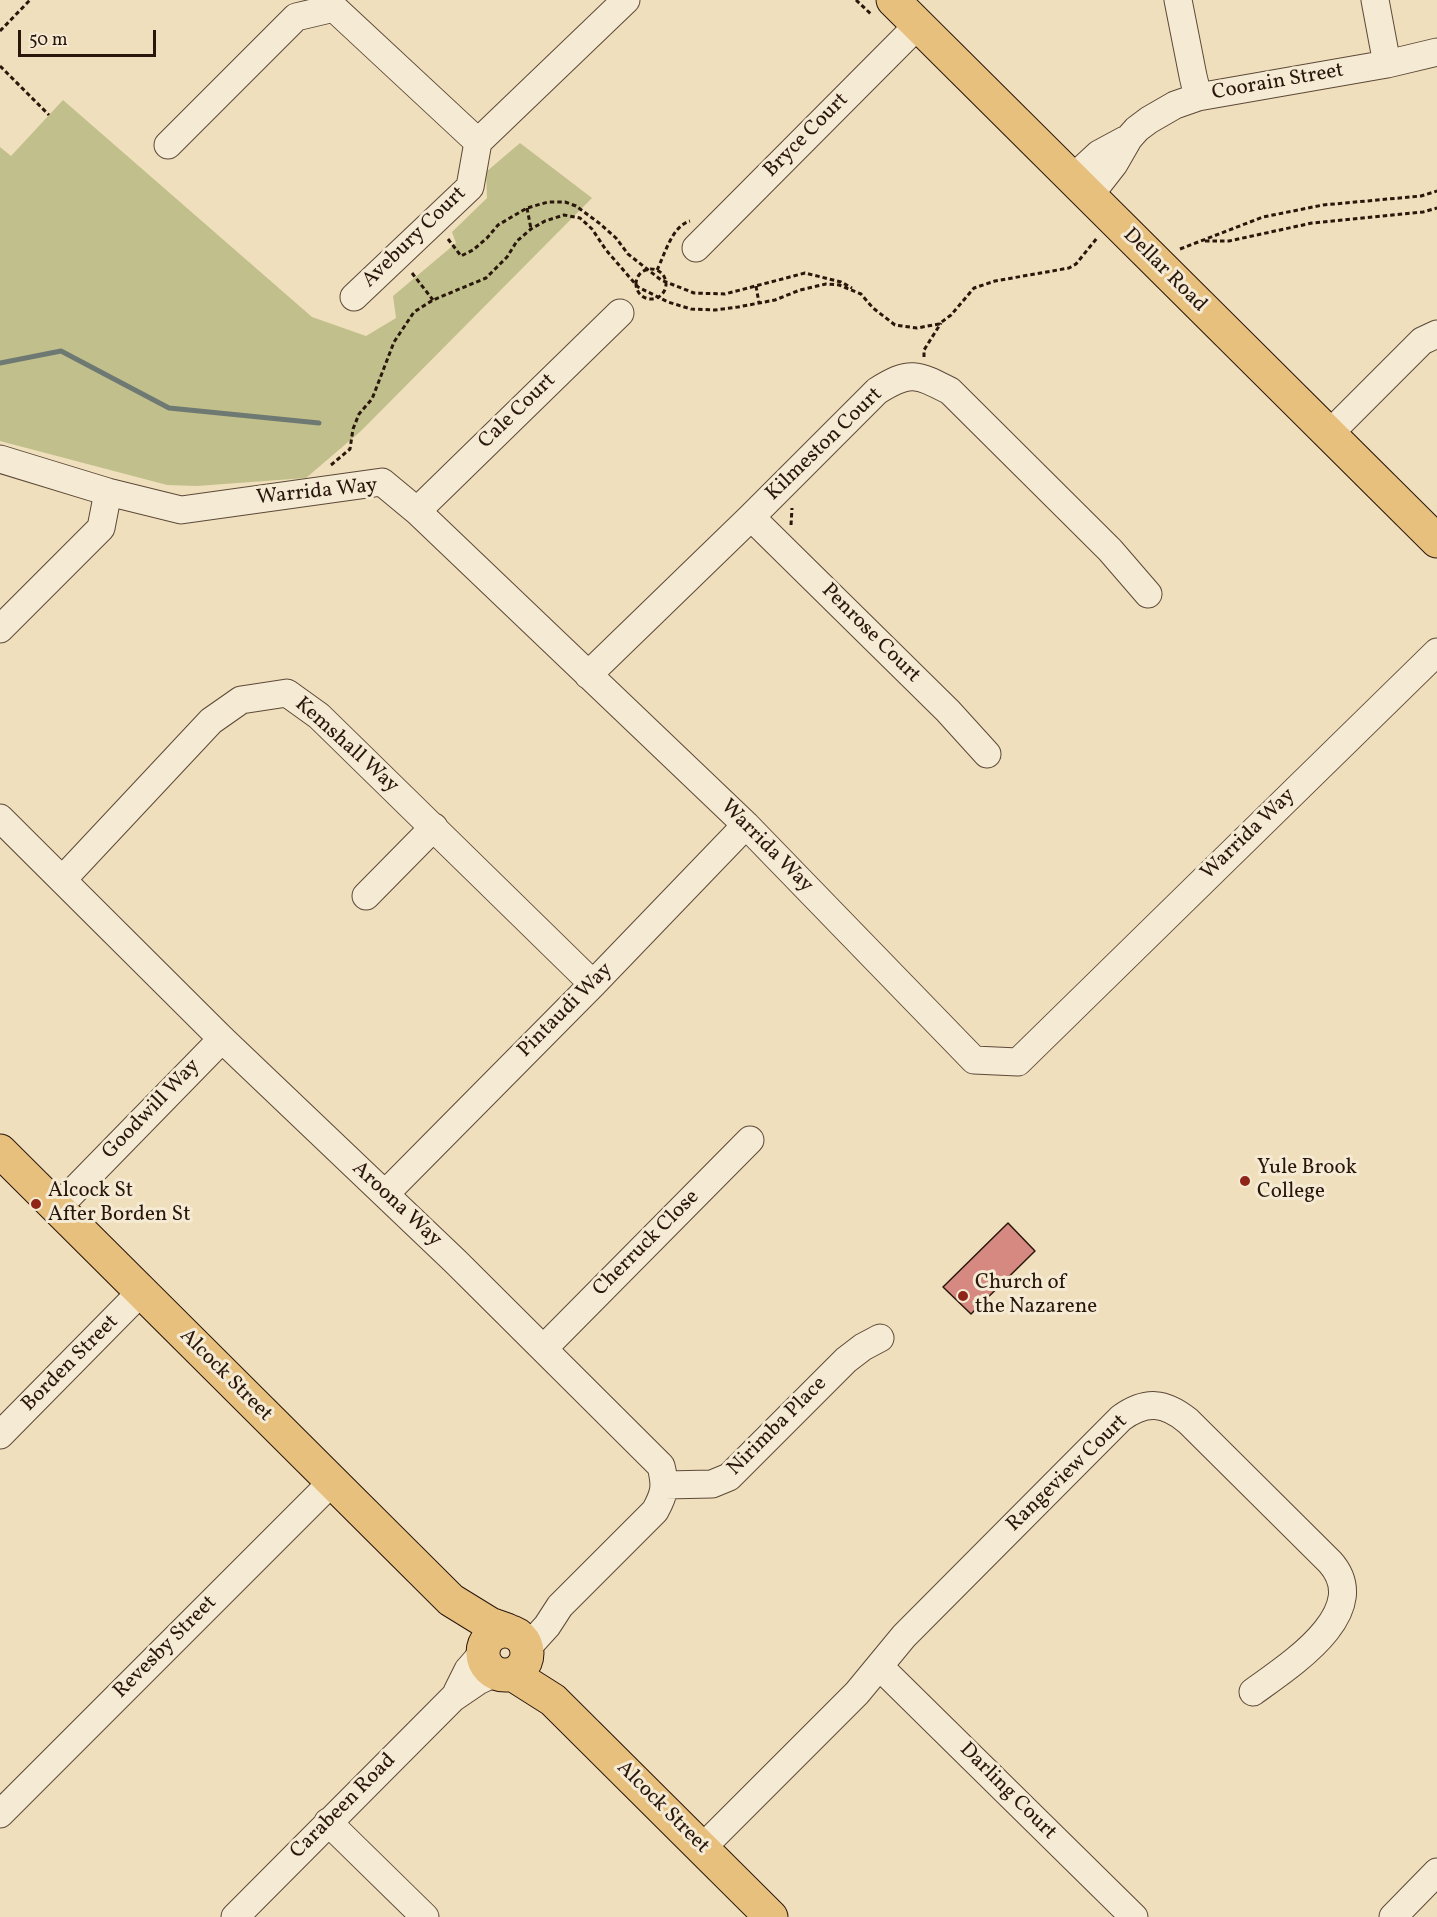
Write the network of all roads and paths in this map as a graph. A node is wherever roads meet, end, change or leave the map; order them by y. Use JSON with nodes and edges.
{"nodes":[{"id":1,"x":30,"y":0,"type":"edge"},
{"id":2,"x":626,"y":0,"type":"edge"},
{"id":3,"x":892,"y":0,"type":"edge"},
{"id":4,"x":1178,"y":0,"type":"edge"},
{"id":5,"x":1375,"y":0,"type":"edge"},
{"id":6,"x":335,"y":4,"type":"edge"},
{"id":7,"x":918,"y":25,"type":"junction"},
{"id":8,"x":0,"y":31,"type":"edge"},
{"id":9,"x":1437,"y":52,"type":"edge"},
{"id":10,"x":1387,"y":64,"type":"junction"},
{"id":11,"x":0,"y":66,"type":"edge"},
{"id":12,"x":1198,"y":97,"type":"junction"},
{"id":13,"x":49,"y":115,"type":"dead end"},
{"id":14,"x":478,"y":142,"type":"junction"},
{"id":15,"x":168,"y":145,"type":"dead end"},
{"id":16,"x":1081,"y":187,"type":"junction"},
{"id":17,"x":1437,"y":191,"type":"edge"},
{"id":18,"x":526,"y":208,"type":"junction"},
{"id":19,"x":1437,"y":208,"type":"edge"},
{"id":20,"x":531,"y":229,"type":"dead end"},
{"id":21,"x":448,"y":231,"type":"dead end"},
{"id":22,"x":1202,"y":240,"type":"junction"},
{"id":23,"x":696,"y":248,"type":"dead end"},
{"id":24,"x":1174,"y":251,"type":"dead end"},
{"id":25,"x":398,"y":256,"type":"junction"},
{"id":26,"x":647,"y":269,"type":"junction"},
{"id":27,"x":666,"y":282,"type":"junction"},
{"id":28,"x":756,"y":286,"type":"junction"},
{"id":29,"x":861,"y":294,"type":"dead end"},
{"id":30,"x":354,"y":297,"type":"dead end"},
{"id":31,"x":433,"y":300,"type":"dead end"},
{"id":32,"x":759,"y":303,"type":"dead end"},
{"id":33,"x":620,"y":313,"type":"dead end"},
{"id":34,"x":942,"y":322,"type":"dead end"},
{"id":35,"x":1437,"y":334,"type":"edge"},
{"id":36,"x":925,"y":378,"type":"junction"},
{"id":37,"x":1329,"y":434,"type":"junction"},
{"id":38,"x":0,"y":459,"type":"edge"},
{"id":39,"x":108,"y":492,"type":"junction"},
{"id":40,"x":417,"y":511,"type":"junction"},
{"id":41,"x":751,"y":517,"type":"junction"},
{"id":42,"x":1437,"y":541,"type":"edge"},
{"id":43,"x":1148,"y":594,"type":"dead end"},
{"id":44,"x":0,"y":629,"type":"edge"},
{"id":45,"x":1435,"y":652,"type":"edge"},
{"id":46,"x":588,"y":675,"type":"junction"},
{"id":47,"x":987,"y":754,"type":"dead end"},
{"id":48,"x":0,"y":818,"type":"edge"},
{"id":49,"x":746,"y":825,"type":"junction"},
{"id":50,"x":434,"y":827,"type":"junction"},
{"id":51,"x":63,"y":879,"type":"junction"},
{"id":52,"x":366,"y":896,"type":"dead end"},
{"id":53,"x":593,"y":984,"type":"junction"},
{"id":54,"x":222,"y":1039,"type":"junction"},
{"id":55,"x":750,"y":1140,"type":"dead end"},
{"id":56,"x":0,"y":1151,"type":"edge"},
{"id":57,"x":385,"y":1194,"type":"junction"},
{"id":58,"x":57,"y":1208,"type":"junction"},
{"id":59,"x":141,"y":1292,"type":"junction"},
{"id":60,"x":880,"y":1338,"type":"dead end"},
{"id":61,"x":543,"y":1348,"type":"junction"},
{"id":62,"x":0,"y":1435,"type":"edge"},
{"id":63,"x":332,"y":1482,"type":"junction"},
{"id":64,"x":665,"y":1485,"type":"junction"},
{"id":65,"x":506,"y":1652,"type":"junction"},
{"id":66,"x":880,"y":1667,"type":"junction"},
{"id":67,"x":1253,"y":1692,"type":"dead end"},
{"id":68,"x":0,"y":1814,"type":"edge"},
{"id":69,"x":328,"y":1822,"type":"junction"},
{"id":70,"x":702,"y":1848,"type":"junction"},
{"id":71,"x":1437,"y":1872,"type":"edge"},
{"id":72,"x":235,"y":1917,"type":"edge"},
{"id":73,"x":425,"y":1917,"type":"edge"},
{"id":74,"x":771,"y":1917,"type":"edge"},
{"id":75,"x":1134,"y":1917,"type":"edge"},
{"id":76,"x":1393,"y":1917,"type":"edge"}],
"edges":[{"from":1,"to":8,"type":"path"},
{"from":2,"to":14,"type":"street"},
{"from":3,"to":7,"type":"main road","name":"Dellar Road"},
{"from":4,"to":12,"type":"street"},
{"from":5,"to":10,"type":"street"},
{"from":6,"to":14,"type":"street"},
{"from":6,"to":15,"type":"street"},
{"from":7,"to":16,"type":"main road","name":"Dellar Road"},
{"from":7,"to":23,"type":"street","name":"Bryce Court"},
{"from":9,"to":10,"type":"street","name":"Coorain Street"},
{"from":10,"to":12,"type":"street","name":"Coorain Street"},
{"from":11,"to":13,"type":"path"},
{"from":12,"to":16,"type":"street","name":"Coorain Street"},
{"from":14,"to":25,"type":"street","name":"Avebury Court"},
{"from":16,"to":37,"type":"main road","name":"Dellar Road"},
{"from":17,"to":22,"type":"path"},
{"from":18,"to":20,"type":"path"},
{"from":18,"to":21,"type":"path"},
{"from":18,"to":26,"type":"path"},
{"from":19,"to":22,"type":"path"},
{"from":22,"to":24,"type":"path"},
{"from":25,"to":30,"type":"street","name":"Avebury Court"},
{"from":25,"to":31,"type":"path"},
{"from":26,"to":27,"type":"path"},
{"from":26,"to":27,"type":"path"},
{"from":27,"to":28,"type":"path"},
{"from":28,"to":29,"type":"path"},
{"from":28,"to":32,"type":"path"},
{"from":33,"to":40,"type":"street","name":"Cale Court"},
{"from":34,"to":36,"type":"path"},
{"from":35,"to":37,"type":"street"},
{"from":36,"to":41,"type":"street","name":"Kilmeston Court"},
{"from":36,"to":43,"type":"street"},
{"from":37,"to":42,"type":"main road","name":"Dellar Road"},
{"from":38,"to":39,"type":"street","name":"Warrida Way"},
{"from":39,"to":40,"type":"street","name":"Warrida Way"},
{"from":39,"to":44,"type":"street"},
{"from":40,"to":46,"type":"street","name":"Warrida Way"},
{"from":41,"to":46,"type":"street","name":"Kilmeston Court"},
{"from":41,"to":47,"type":"street","name":"Penrose Court"},
{"from":45,"to":49,"type":"street","name":"Warrida Way"},
{"from":46,"to":49,"type":"street","name":"Warrida Way"},
{"from":48,"to":51,"type":"street","name":"Aroona Way"},
{"from":49,"to":53,"type":"street","name":"Pintaudi Way"},
{"from":50,"to":51,"type":"street","name":"Kemshall Way"},
{"from":50,"to":52,"type":"street"},
{"from":50,"to":53,"type":"street","name":"Kemshall Way"},
{"from":51,"to":54,"type":"street","name":"Aroona Way"},
{"from":53,"to":57,"type":"street","name":"Pintaudi Way"},
{"from":54,"to":57,"type":"street","name":"Aroona Way"},
{"from":54,"to":58,"type":"street","name":"Goodwill Way"},
{"from":55,"to":61,"type":"street","name":"Cherruck Close"},
{"from":56,"to":58,"type":"main road","name":"Alcock Street"},
{"from":57,"to":61,"type":"street","name":"Aroona Way"},
{"from":58,"to":59,"type":"main road","name":"Alcock Street"},
{"from":59,"to":62,"type":"street","name":"Borden Street"},
{"from":59,"to":63,"type":"main road","name":"Alcock Street"},
{"from":60,"to":64,"type":"street","name":"Nirimba Place"},
{"from":61,"to":64,"type":"street","name":"Aroona Way"},
{"from":63,"to":65,"type":"main road","name":"Alcock Street"},
{"from":63,"to":68,"type":"street","name":"Revesby Street"},
{"from":64,"to":65,"type":"street"},
{"from":65,"to":69,"type":"street","name":"Carabeen Road"},
{"from":65,"to":70,"type":"main road","name":"Alcock Street"},
{"from":66,"to":67,"type":"street","name":"Rangeview Court"},
{"from":66,"to":70,"type":"street","name":"Rangeview Court"},
{"from":66,"to":75,"type":"street","name":"Darling Court"},
{"from":69,"to":72,"type":"street","name":"Carabeen Road"},
{"from":69,"to":73,"type":"street"},
{"from":70,"to":74,"type":"main road","name":"Alcock Street"},
{"from":71,"to":76,"type":"street"}]}
